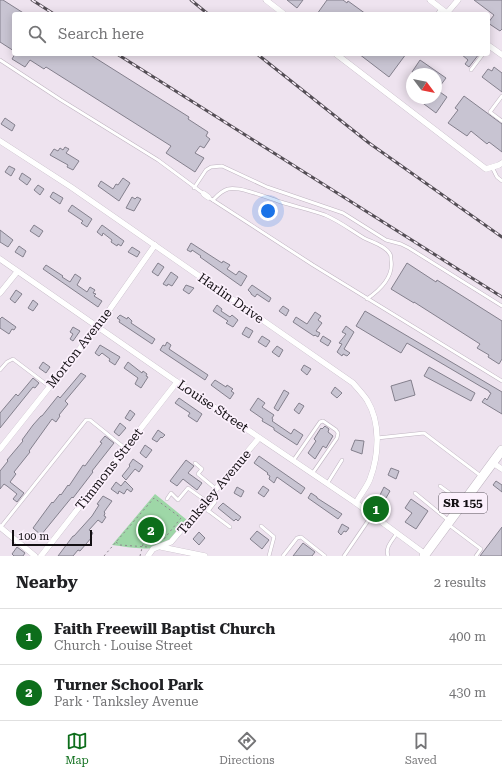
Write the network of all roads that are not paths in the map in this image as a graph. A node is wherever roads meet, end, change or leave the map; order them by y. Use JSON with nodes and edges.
{"nodes":[{"id":1,"x":266,"y":0,"type":"edge"},
{"id":2,"x":430,"y":0,"type":"edge"},
{"id":3,"x":458,"y":0,"type":"edge"},
{"id":4,"x":441,"y":9,"type":"junction"},
{"id":5,"x":281,"y":12,"type":"edge"},
{"id":6,"x":439,"y":12,"type":"edge"},
{"id":7,"x":445,"y":12,"type":"edge"},
{"id":8,"x":449,"y":12,"type":"edge"},
{"id":9,"x":490,"y":47,"type":"edge"},
{"id":10,"x":339,"y":56,"type":"edge"},
{"id":11,"x":482,"y":56,"type":"edge"},
{"id":12,"x":502,"y":56,"type":"edge"},
{"id":13,"x":0,"y":60,"type":"edge"},
{"id":14,"x":471,"y":70,"type":"dead end"},
{"id":15,"x":502,"y":96,"type":"edge"},
{"id":16,"x":502,"y":121,"type":"edge"},
{"id":17,"x":0,"y":141,"type":"edge"},
{"id":18,"x":502,"y":163,"type":"edge"},
{"id":19,"x":492,"y":167,"type":"junction"},
{"id":20,"x":502,"y":181,"type":"edge"},
{"id":21,"x":194,"y":188,"type":"junction"},
{"id":22,"x":209,"y":197,"type":"junction"},
{"id":23,"x":155,"y":245,"type":"junction"},
{"id":24,"x":0,"y":259,"type":"edge"},
{"id":25,"x":18,"y":272,"type":"junction"},
{"id":26,"x":0,"y":293,"type":"edge"},
{"id":27,"x":367,"y":298,"type":"junction"},
{"id":28,"x":502,"y":306,"type":"edge"},
{"id":29,"x":98,"y":326,"type":"junction"},
{"id":30,"x":0,"y":370,"type":"edge"},
{"id":31,"x":502,"y":374,"type":"edge"},
{"id":32,"x":500,"y":380,"type":"edge"},
{"id":33,"x":177,"y":382,"type":"junction"},
{"id":34,"x":50,"y":387,"type":"junction"},
{"id":35,"x":259,"y":438,"type":"junction"},
{"id":36,"x":377,"y":438,"type":"junction"},
{"id":37,"x":0,"y":449,"type":"edge"},
{"id":38,"x":126,"y":449,"type":"junction"},
{"id":39,"x":502,"y":450,"type":"edge"},
{"id":40,"x":342,"y":460,"type":"dead end"},
{"id":41,"x":293,"y":461,"type":"junction"},
{"id":42,"x":195,"y":463,"type":"dead end"},
{"id":43,"x":493,"y":463,"type":"junction"},
{"id":44,"x":502,"y":470,"type":"edge"},
{"id":45,"x":312,"y":474,"type":"junction"},
{"id":46,"x":482,"y":477,"type":"junction"},
{"id":47,"x":327,"y":484,"type":"junction"},
{"id":48,"x":440,"y":486,"type":"dead end"},
{"id":49,"x":216,"y":489,"type":"junction"},
{"id":50,"x":472,"y":491,"type":"junction"},
{"id":51,"x":415,"y":494,"type":"dead end"},
{"id":52,"x":167,"y":498,"type":"dead end"},
{"id":53,"x":483,"y":500,"type":"dead end"},
{"id":54,"x":215,"y":502,"type":"dead end"},
{"id":55,"x":356,"y":503,"type":"junction"},
{"id":56,"x":463,"y":503,"type":"junction"},
{"id":57,"x":204,"y":504,"type":"junction"},
{"id":58,"x":208,"y":510,"type":"junction"},
{"id":59,"x":372,"y":515,"type":"junction"},
{"id":60,"x":448,"y":522,"type":"junction"},
{"id":61,"x":261,"y":526,"type":"dead end"},
{"id":62,"x":0,"y":528,"type":"edge"},
{"id":63,"x":230,"y":528,"type":"dead end"},
{"id":64,"x":397,"y":534,"type":"junction"},
{"id":65,"x":161,"y":547,"type":"junction"},
{"id":66,"x":149,"y":554,"type":"edge"},
{"id":67,"x":180,"y":554,"type":"edge"},
{"id":68,"x":424,"y":555,"type":"edge"},
{"id":69,"x":35,"y":556,"type":"edge"},
{"id":70,"x":41,"y":556,"type":"edge"},
{"id":71,"x":205,"y":556,"type":"edge"},
{"id":72,"x":269,"y":556,"type":"edge"},
{"id":73,"x":283,"y":556,"type":"edge"},
{"id":74,"x":325,"y":556,"type":"edge"},
{"id":75,"x":344,"y":556,"type":"edge"},
{"id":76,"x":388,"y":556,"type":"edge"},
{"id":77,"x":476,"y":556,"type":"edge"}],
"edges":[{"from":1,"to":5,"type":"street"},
{"from":2,"to":4,"type":"street"},
{"from":3,"to":8,"type":"street"},
{"from":4,"to":6,"type":"lane"},
{"from":4,"to":7,"type":"street"},
{"from":9,"to":12,"type":"street"},
{"from":10,"to":19,"type":"street"},
{"from":11,"to":14,"type":"lane"},
{"from":13,"to":21,"type":"lane"},
{"from":15,"to":16,"type":"lane"},
{"from":17,"to":23,"type":"street","name":"Harlin Drive"},
{"from":18,"to":19,"type":"street"},
{"from":19,"to":20,"type":"lane"},
{"from":21,"to":22,"type":"lane"},
{"from":21,"to":28,"type":"lane"},
{"from":22,"to":27,"type":"lane"},
{"from":22,"to":27,"type":"lane"},
{"from":23,"to":29,"type":"street","name":"Morton Avenue"},
{"from":23,"to":36,"type":"street","name":"Harlin Drive"},
{"from":24,"to":25,"type":"street","name":"Louise Street"},
{"from":25,"to":26,"type":"street"},
{"from":25,"to":29,"type":"street","name":"Louise Street"},
{"from":27,"to":32,"type":"lane"},
{"from":29,"to":33,"type":"street","name":"Louise Street"},
{"from":29,"to":34,"type":"street","name":"Morton Avenue"},
{"from":30,"to":34,"type":"lane"},
{"from":31,"to":32,"type":"lane"},
{"from":33,"to":35,"type":"street","name":"Louise Street"},
{"from":33,"to":38,"type":"street","name":"Timmons Street"},
{"from":34,"to":37,"type":"street","name":"Morton Avenue"},
{"from":35,"to":41,"type":"street","name":"Louise Street"},
{"from":35,"to":49,"type":"street","name":"Tanksley Avenue"},
{"from":36,"to":46,"type":"lane"},
{"from":36,"to":55,"type":"street","name":"Harlin Drive"},
{"from":38,"to":62,"type":"lane"},
{"from":38,"to":70,"type":"street","name":"Timmons Street"},
{"from":39,"to":43,"type":"main road","number":"SR 155"},
{"from":40,"to":47,"type":"lane"},
{"from":41,"to":45,"type":"street","name":"Louise Street"},
{"from":41,"to":45,"type":"lane"},
{"from":42,"to":49,"type":"lane"},
{"from":43,"to":44,"type":"street"},
{"from":43,"to":46,"type":"main road","number":"SR 155"},
{"from":45,"to":47,"type":"street","name":"Louise Street"},
{"from":46,"to":50,"type":"main road","number":"SR 155"},
{"from":47,"to":55,"type":"street","name":"Louise Street"},
{"from":48,"to":56,"type":"lane"},
{"from":49,"to":57,"type":"street","name":"Tanksley Avenue"},
{"from":50,"to":53,"type":"lane"},
{"from":50,"to":56,"type":"main road","number":"SR 155"},
{"from":51,"to":60,"type":"lane"},
{"from":52,"to":57,"type":"lane"},
{"from":54,"to":58,"type":"lane"},
{"from":55,"to":59,"type":"street","name":"Louise Street"},
{"from":56,"to":60,"type":"main road","number":"SR 155"},
{"from":57,"to":58,"type":"lane"},
{"from":57,"to":65,"type":"street","name":"Tanksley Avenue"},
{"from":58,"to":63,"type":"lane"},
{"from":59,"to":64,"type":"street","name":"Louise Street"},
{"from":59,"to":75,"type":"lane"},
{"from":60,"to":68,"type":"main road","number":"SR 155"},
{"from":60,"to":77,"type":"lane"},
{"from":61,"to":72,"type":"lane"},
{"from":62,"to":69,"type":"street"},
{"from":64,"to":68,"type":"street","name":"Louise Street"},
{"from":64,"to":76,"type":"lane"},
{"from":65,"to":66,"type":"street","name":"Tanksley Avenue"},
{"from":65,"to":67,"type":"street"},
{"from":67,"to":71,"type":"street"},
{"from":73,"to":74,"type":"lane"}]}
